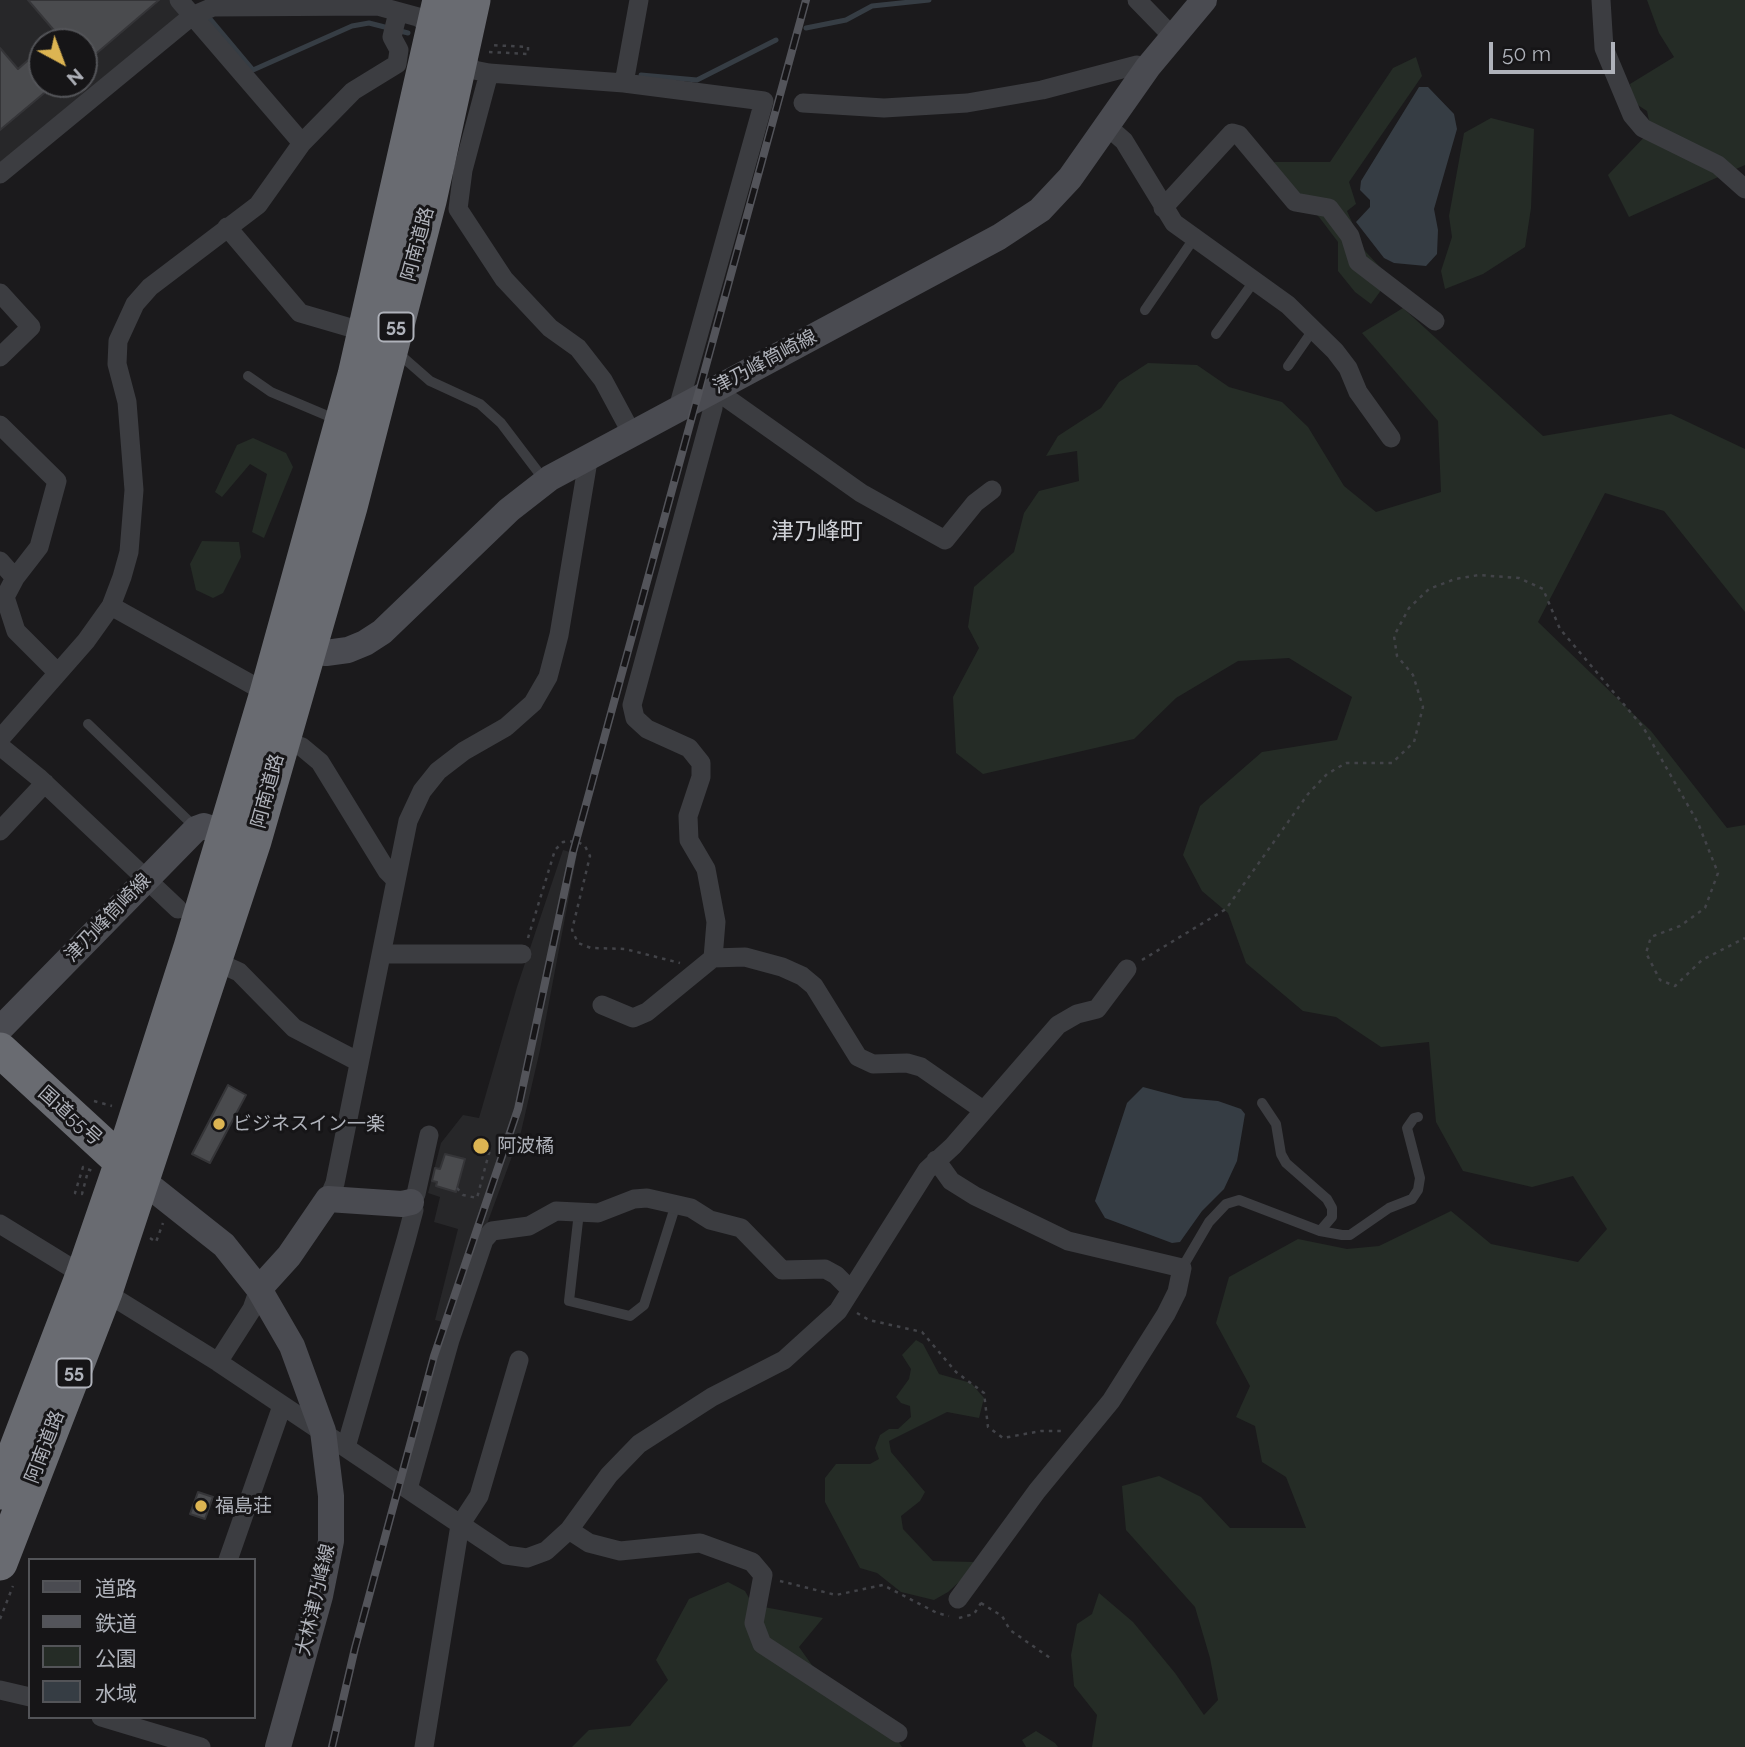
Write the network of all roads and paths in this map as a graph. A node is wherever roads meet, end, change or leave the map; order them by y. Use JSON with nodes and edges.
{"nodes":[{"id":1,"x":179,"y":0,"type":"edge"},
{"id":2,"x":473,"y":0,"type":"edge"},
{"id":3,"x":639,"y":0,"type":"edge"},
{"id":4,"x":1137,"y":0,"type":"edge"},
{"id":5,"x":1204,"y":0,"type":"edge"},
{"id":6,"x":1601,"y":0,"type":"edge"},
{"id":7,"x":287,"y":2,"type":"edge"},
{"id":8,"x":201,"y":12,"type":"junction"},
{"id":9,"x":437,"y":14,"type":"edge"},
{"id":10,"x":396,"y":22,"type":"junction"},
{"id":11,"x":1173,"y":37,"type":"junction"},
{"id":12,"x":482,"y":57,"type":"junction"},
{"id":13,"x":1148,"y":67,"type":"junction"},
{"id":14,"x":624,"y":83,"type":"junction"},
{"id":15,"x":803,"y":103,"type":"dead end"},
{"id":16,"x":1108,"y":127,"type":"junction"},
{"id":17,"x":302,"y":143,"type":"junction"},
{"id":18,"x":0,"y":174,"type":"edge"},
{"id":19,"x":1745,"y":189,"type":"edge"},
{"id":20,"x":443,"y":205,"type":"junction"},
{"id":21,"x":1163,"y":208,"type":"junction"},
{"id":22,"x":228,"y":227,"type":"junction"},
{"id":23,"x":1195,"y":237,"type":"junction"},
{"id":24,"x":1255,"y":280,"type":"junction"},
{"id":25,"x":0,"y":293,"type":"edge"},
{"id":26,"x":1145,"y":310,"type":"dead end"},
{"id":27,"x":1435,"y":321,"type":"dead end"},
{"id":28,"x":1313,"y":330,"type":"junction"},
{"id":29,"x":1216,"y":334,"type":"dead end"},
{"id":30,"x":378,"y":340,"type":"junction"},
{"id":31,"x":0,"y":357,"type":"edge"},
{"id":32,"x":1289,"y":366,"type":"dead end"},
{"id":33,"x":248,"y":376,"type":"dead end"},
{"id":34,"x":714,"y":389,"type":"junction"},
{"id":35,"x":678,"y":408,"type":"junction"},
{"id":36,"x":341,"y":421,"type":"junction"},
{"id":37,"x":0,"y":425,"type":"edge"},
{"id":38,"x":631,"y":432,"type":"junction"},
{"id":39,"x":1391,"y":438,"type":"dead end"},
{"id":40,"x":589,"y":454,"type":"junction"},
{"id":41,"x":545,"y":482,"type":"junction"},
{"id":42,"x":992,"y":490,"type":"dead end"},
{"id":43,"x":0,"y":561,"type":"edge"},
{"id":44,"x":15,"y":578,"type":"junction"},
{"id":45,"x":111,"y":606,"type":"junction"},
{"id":46,"x":294,"y":650,"type":"junction"},
{"id":47,"x":58,"y":673,"type":"junction"},
{"id":48,"x":267,"y":693,"type":"junction"},
{"id":49,"x":88,"y":724,"type":"dead end"},
{"id":50,"x":0,"y":738,"type":"edge"},
{"id":51,"x":282,"y":740,"type":"junction"},
{"id":52,"x":0,"y":746,"type":"edge"},
{"id":53,"x":45,"y":783,"type":"junction"},
{"id":54,"x":0,"y":831,"type":"edge"},
{"id":55,"x":210,"y":831,"type":"junction"},
{"id":56,"x":147,"y":877,"type":"junction"},
{"id":57,"x":396,"y":880,"type":"junction"},
{"id":58,"x":178,"y":909,"type":"dead end"},
{"id":59,"x":1745,"y":938,"type":"edge"},
{"id":60,"x":381,"y":954,"type":"junction"},
{"id":61,"x":522,"y":954,"type":"joint"},
{"id":62,"x":217,"y":962,"type":"junction"},
{"id":63,"x":706,"y":963,"type":"junction"},
{"id":64,"x":1127,"y":969,"type":"joint"},
{"id":65,"x":602,"y":1005,"type":"dead end"},
{"id":66,"x":0,"y":1029,"type":"edge"},
{"id":67,"x":0,"y":1050,"type":"edge"},
{"id":68,"x":359,"y":1062,"type":"junction"},
{"id":69,"x":93,"y":1101,"type":"dead end"},
{"id":70,"x":1262,"y":1103,"type":"dead end"},
{"id":71,"x":109,"y":1105,"type":"dead end"},
{"id":72,"x":983,"y":1110,"type":"junction"},
{"id":73,"x":1418,"y":1117,"type":"dead end"},
{"id":74,"x":429,"y":1135,"type":"dead end"},
{"id":75,"x":492,"y":1154,"type":"dead end"},
{"id":76,"x":936,"y":1160,"type":"junction"},
{"id":77,"x":119,"y":1171,"type":"junction"},
{"id":78,"x":87,"y":1175,"type":"dead end"},
{"id":79,"x":457,"y":1188,"type":"dead end"},
{"id":80,"x":328,"y":1199,"type":"junction"},
{"id":81,"x":411,"y":1202,"type":"junction"},
{"id":82,"x":676,"y":1205,"type":"junction"},
{"id":83,"x":579,"y":1212,"type":"junction"},
{"id":84,"x":163,"y":1223,"type":"dead end"},
{"id":85,"x":0,"y":1224,"type":"edge"},
{"id":86,"x":1320,"y":1231,"type":"junction"},
{"id":87,"x":150,"y":1240,"type":"dead end"},
{"id":88,"x":1182,"y":1268,"type":"junction"},
{"id":89,"x":94,"y":1283,"type":"junction"},
{"id":90,"x":259,"y":1289,"type":"junction"},
{"id":91,"x":847,"y":1297,"type":"junction"},
{"id":92,"x":519,"y":1360,"type":"dead end"},
{"id":93,"x":218,"y":1362,"type":"junction"},
{"id":94,"x":282,"y":1406,"type":"junction"},
{"id":95,"x":323,"y":1431,"type":"junction"},
{"id":96,"x":1087,"y":1431,"type":"junction"},
{"id":97,"x":346,"y":1447,"type":"junction"},
{"id":98,"x":408,"y":1489,"type":"junction"},
{"id":99,"x":0,"y":1492,"type":"edge"},
{"id":100,"x":460,"y":1525,"type":"junction"},
{"id":101,"x":569,"y":1530,"type":"junction"},
{"id":102,"x":229,"y":1558,"type":"edge"},
{"id":103,"x":0,"y":1563,"type":"edge"},
{"id":104,"x":763,"y":1575,"type":"junction"},
{"id":105,"x":962,"y":1594,"type":"joint"},
{"id":106,"x":981,"y":1604,"type":"junction"},
{"id":107,"x":1053,"y":1660,"type":"dead end"},
{"id":108,"x":0,"y":1690,"type":"edge"},
{"id":109,"x":28,"y":1697,"type":"edge"},
{"id":110,"x":108,"y":1719,"type":"edge"},
{"id":111,"x":154,"y":1732,"type":"edge"},
{"id":112,"x":898,"y":1733,"type":"dead end"},
{"id":113,"x":201,"y":1747,"type":"edge"},
{"id":114,"x":278,"y":1747,"type":"edge"},
{"id":115,"x":424,"y":1747,"type":"edge"}],
"edges":[{"from":1,"to":8,"type":"street"},
{"from":2,"to":12,"type":"highway","name":"阿南道路","number":"55"},
{"from":3,"to":14,"type":"street"},
{"from":4,"to":11,"type":"street"},
{"from":5,"to":11,"type":"main road","name":"津乃峰筒崎線"},
{"from":6,"to":19,"type":"street"},
{"from":7,"to":8,"type":"street"},
{"from":7,"to":10,"type":"street"},
{"from":8,"to":17,"type":"street"},
{"from":8,"to":18,"type":"street"},
{"from":9,"to":10,"type":"street"},
{"from":9,"to":12,"type":"street"},
{"from":9,"to":30,"type":"highway","name":"阿南道路","number":"55"},
{"from":10,"to":17,"type":"street"},
{"from":11,"to":13,"type":"main road","name":"津乃峰筒崎線"},
{"from":12,"to":12,"type":"path"},
{"from":12,"to":14,"type":"street"},
{"from":12,"to":20,"type":"highway","name":"阿南道路","number":"55"},
{"from":13,"to":15,"type":"street"},
{"from":13,"to":16,"type":"main road","name":"津乃峰筒崎線"},
{"from":14,"to":35,"type":"street"},
{"from":16,"to":21,"type":"street"},
{"from":16,"to":34,"type":"main road","name":"津乃峰筒崎線"},
{"from":17,"to":22,"type":"street"},
{"from":20,"to":30,"type":"highway","name":"阿南道路","number":"55"},
{"from":20,"to":38,"type":"street"},
{"from":21,"to":23,"type":"street"},
{"from":21,"to":27,"type":"street"},
{"from":22,"to":30,"type":"street"},
{"from":22,"to":45,"type":"street"},
{"from":23,"to":24,"type":"street"},
{"from":23,"to":26,"type":"lane"},
{"from":24,"to":28,"type":"street"},
{"from":24,"to":29,"type":"lane"},
{"from":25,"to":31,"type":"street"},
{"from":28,"to":32,"type":"lane"},
{"from":28,"to":39,"type":"street"},
{"from":30,"to":36,"type":"highway","name":"阿南道路","number":"55"},
{"from":30,"to":41,"type":"lane"},
{"from":30,"to":46,"type":"highway","name":"阿南道路","number":"55"},
{"from":33,"to":36,"type":"lane"},
{"from":34,"to":35,"type":"main road","name":"津乃峰筒崎線"},
{"from":34,"to":42,"type":"street"},
{"from":34,"to":63,"type":"street"},
{"from":35,"to":38,"type":"main road","name":"津乃峰筒崎線"},
{"from":36,"to":46,"type":"highway","name":"阿南道路","number":"55"},
{"from":37,"to":44,"type":"street"},
{"from":38,"to":40,"type":"main road","name":"津乃峰筒崎線"},
{"from":40,"to":41,"type":"main road","name":"津乃峰筒崎線"},
{"from":40,"to":57,"type":"street"},
{"from":41,"to":46,"type":"main road","name":"津乃峰筒崎線"},
{"from":43,"to":44,"type":"street"},
{"from":44,"to":47,"type":"street"},
{"from":45,"to":47,"type":"street"},
{"from":45,"to":48,"type":"street"},
{"from":46,"to":48,"type":"highway","name":"阿南道路","number":"55"},
{"from":46,"to":51,"type":"highway","name":"阿南道路","number":"55"},
{"from":47,"to":50,"type":"street"},
{"from":48,"to":55,"type":"highway","name":"阿南道路","number":"55"},
{"from":49,"to":55,"type":"lane"},
{"from":51,"to":57,"type":"street"},
{"from":51,"to":62,"type":"highway","name":"阿南道路","number":"55"},
{"from":52,"to":53,"type":"street"},
{"from":53,"to":54,"type":"street"},
{"from":53,"to":56,"type":"street"},
{"from":55,"to":56,"type":"main road","name":"津乃峰筒崎線"},
{"from":55,"to":77,"type":"highway","name":"阿南道路","number":"55"},
{"from":56,"to":58,"type":"street"},
{"from":56,"to":66,"type":"main road","name":"津乃峰筒崎線"},
{"from":57,"to":60,"type":"street"},
{"from":59,"to":64,"type":"path"},
{"from":60,"to":61,"type":"street"},
{"from":60,"to":68,"type":"street"},
{"from":61,"to":63,"type":"path"},
{"from":62,"to":68,"type":"street"},
{"from":62,"to":77,"type":"highway","name":"阿南道路","number":"55"},
{"from":63,"to":65,"type":"street"},
{"from":63,"to":72,"type":"street"},
{"from":64,"to":72,"type":"street"},
{"from":67,"to":77,"type":"highway","name":"国道55号"},
{"from":68,"to":80,"type":"street"},
{"from":69,"to":71,"type":"path"},
{"from":70,"to":86,"type":"lane"},
{"from":72,"to":76,"type":"street"},
{"from":73,"to":86,"type":"lane"},
{"from":74,"to":81,"type":"street"},
{"from":75,"to":79,"type":"path"},
{"from":76,"to":88,"type":"street"},
{"from":76,"to":91,"type":"street"},
{"from":77,"to":78,"type":"path"},
{"from":77,"to":89,"type":"highway","name":"阿南道路","number":"55"},
{"from":77,"to":90,"type":"main road","name":"大林津乃峰線"},
{"from":80,"to":81,"type":"main road"},
{"from":80,"to":90,"type":"main road"},
{"from":81,"to":97,"type":"street"},
{"from":82,"to":83,"type":"street"},
{"from":82,"to":83,"type":"lane"},
{"from":82,"to":91,"type":"street"},
{"from":83,"to":98,"type":"street"},
{"from":84,"to":87,"type":"path"},
{"from":85,"to":89,"type":"street"},
{"from":86,"to":88,"type":"lane"},
{"from":88,"to":96,"type":"street"},
{"from":89,"to":93,"type":"street"},
{"from":89,"to":99,"type":"highway","name":"阿南道路","number":"55"},
{"from":89,"to":103,"type":"highway","name":"阿南道路","number":"55"},
{"from":90,"to":93,"type":"street"},
{"from":90,"to":95,"type":"main road","name":"大林津乃峰線"},
{"from":91,"to":96,"type":"path"},
{"from":91,"to":101,"type":"street"},
{"from":92,"to":100,"type":"street"},
{"from":93,"to":94,"type":"street"},
{"from":94,"to":95,"type":"street"},
{"from":94,"to":102,"type":"street"},
{"from":95,"to":97,"type":"street"},
{"from":95,"to":114,"type":"main road","name":"大林津乃峰線"},
{"from":96,"to":105,"type":"street"},
{"from":97,"to":98,"type":"street"},
{"from":98,"to":100,"type":"street"},
{"from":100,"to":101,"type":"street"},
{"from":100,"to":115,"type":"street"},
{"from":101,"to":104,"type":"street"},
{"from":104,"to":106,"type":"path"},
{"from":104,"to":112,"type":"street"},
{"from":105,"to":106,"type":"path"},
{"from":106,"to":107,"type":"path"},
{"from":108,"to":109,"type":"street"},
{"from":110,"to":111,"type":"street"},
{"from":111,"to":113,"type":"street"}]}
